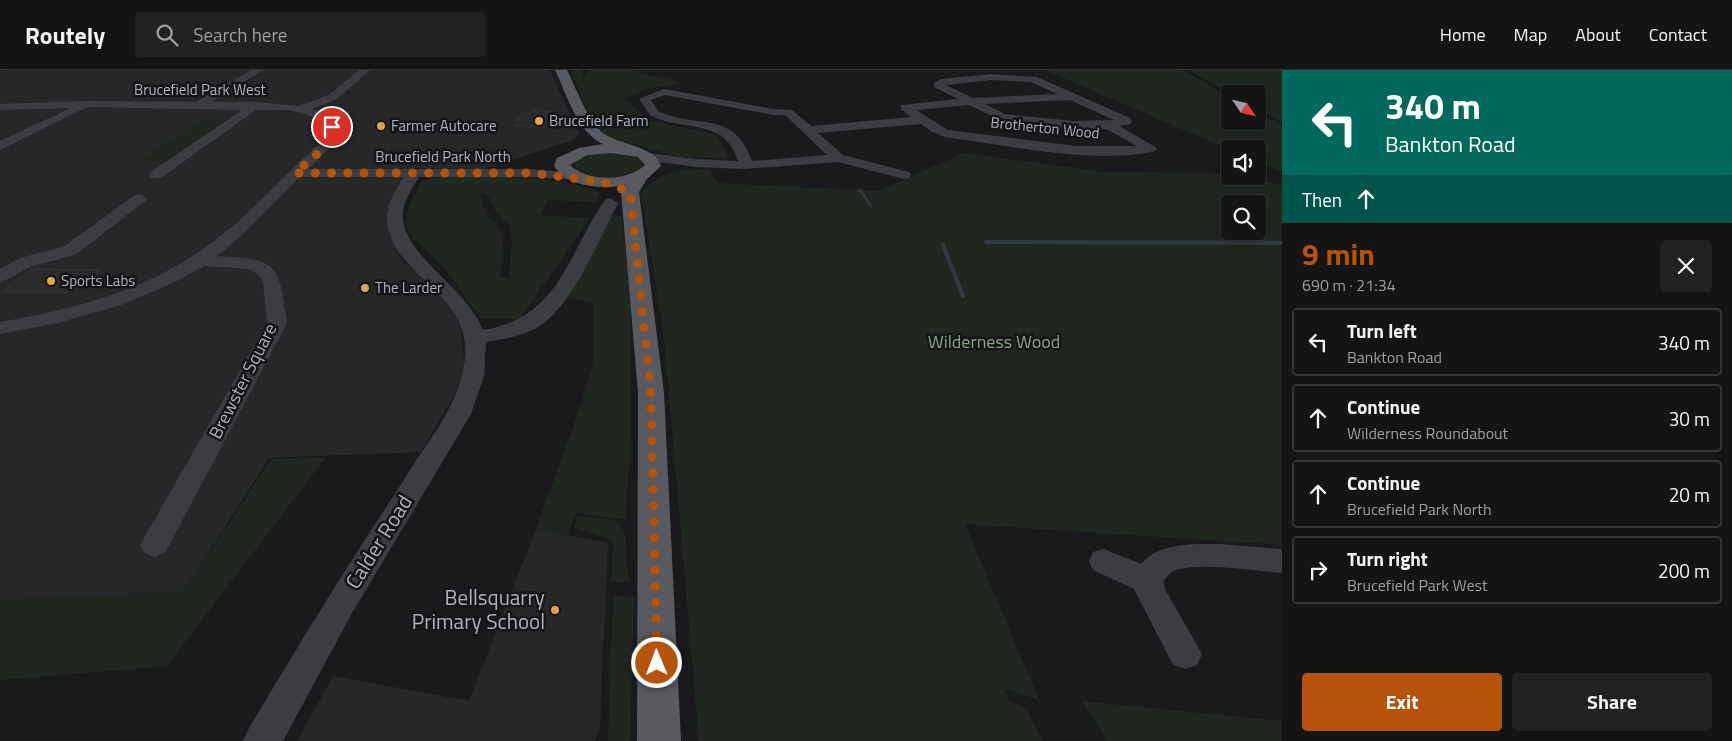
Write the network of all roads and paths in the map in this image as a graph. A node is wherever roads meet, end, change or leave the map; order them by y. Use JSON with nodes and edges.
{"nodes":[{"id":1,"x":258,"y":70,"type":"edge"},
{"id":2,"x":365,"y":70,"type":"edge"},
{"id":3,"x":561,"y":70,"type":"edge"},
{"id":4,"x":1075,"y":97,"type":"junction"},
{"id":5,"x":970,"y":102,"type":"junction"},
{"id":6,"x":86,"y":104,"type":"junction"},
{"id":7,"x":198,"y":105,"type":"junction"},
{"id":8,"x":256,"y":105,"type":"junction"},
{"id":9,"x":0,"y":107,"type":"edge"},
{"id":10,"x":301,"y":109,"type":"junction"},
{"id":11,"x":923,"y":120,"type":"junction"},
{"id":12,"x":1108,"y":125,"type":"junction"},
{"id":13,"x":810,"y":130,"type":"junction"},
{"id":14,"x":597,"y":136,"type":"junction"},
{"id":15,"x":0,"y":146,"type":"edge"},
{"id":16,"x":624,"y":149,"type":"junction"},
{"id":17,"x":584,"y":151,"type":"junction"},
{"id":18,"x":838,"y":158,"type":"junction"},
{"id":19,"x":563,"y":161,"type":"junction"},
{"id":20,"x":746,"y":164,"type":"junction"},
{"id":21,"x":295,"y":173,"type":"junction"},
{"id":22,"x":414,"y":173,"type":"junction"},
{"id":23,"x":531,"y":173,"type":"junction"},
{"id":24,"x":642,"y":174,"type":"junction"},
{"id":25,"x":156,"y":175,"type":"dead end"},
{"id":26,"x":904,"y":175,"type":"dead end"},
{"id":27,"x":573,"y":176,"type":"junction"},
{"id":28,"x":139,"y":199,"type":"dead end"},
{"id":29,"x":610,"y":204,"type":"dead end"},
{"id":30,"x":200,"y":260,"type":"junction"},
{"id":31,"x":0,"y":277,"type":"edge"},
{"id":32,"x":0,"y":328,"type":"edge"},
{"id":33,"x":475,"y":337,"type":"junction"},
{"id":34,"x":155,"y":545,"type":"dead end"},
{"id":35,"x":1104,"y":561,"type":"dead end"},
{"id":36,"x":1282,"y":561,"type":"edge"},
{"id":37,"x":1147,"y":581,"type":"junction"},
{"id":38,"x":1185,"y":654,"type":"dead end"},
{"id":39,"x":262,"y":741,"type":"edge"},
{"id":40,"x":659,"y":741,"type":"edge"}],
"edges":[{"from":1,"to":7,"type":"street"},
{"from":2,"to":10,"type":"street"},
{"from":3,"to":14,"type":"main road"},
{"from":4,"to":5,"type":"street"},
{"from":4,"to":5,"type":"street","name":"Brotherton Wood"},
{"from":4,"to":12,"type":"street"},
{"from":5,"to":11,"type":"street","name":"Brotherton Wood"},
{"from":5,"to":12,"type":"street","name":"Brotherton Wood"},
{"from":6,"to":7,"type":"street","name":"Brucefield Park West"},
{"from":6,"to":9,"type":"street","name":"Brucefield Park West"},
{"from":6,"to":15,"type":"street"},
{"from":7,"to":8,"type":"street","name":"Brucefield Park West"},
{"from":8,"to":10,"type":"street","name":"Brucefield Park West"},
{"from":8,"to":25,"type":"street"},
{"from":10,"to":21,"type":"street","name":"Brucefield Park West"},
{"from":11,"to":12,"type":"street","name":"Brotherton Wood"},
{"from":11,"to":13,"type":"street"},
{"from":13,"to":18,"type":"street"},
{"from":13,"to":20,"type":"street"},
{"from":14,"to":16,"type":"main road"},
{"from":14,"to":17,"type":"main road"},
{"from":16,"to":17,"type":"main road"},
{"from":16,"to":24,"type":"main road"},
{"from":17,"to":19,"type":"main road"},
{"from":18,"to":20,"type":"street"},
{"from":18,"to":26,"type":"street"},
{"from":19,"to":23,"type":"street","name":"Brucefield Park North"},
{"from":19,"to":27,"type":"main road"},
{"from":20,"to":24,"type":"street"},
{"from":21,"to":22,"type":"street","name":"Brucefield Park North"},
{"from":21,"to":30,"type":"street"},
{"from":22,"to":23,"type":"street","name":"Brucefield Park North"},
{"from":22,"to":33,"type":"street","name":"Calder Road"},
{"from":23,"to":27,"type":"street","name":"Brucefield Park North"},
{"from":24,"to":27,"type":"main road"},
{"from":24,"to":40,"type":"main road"},
{"from":28,"to":31,"type":"street"},
{"from":29,"to":33,"type":"street"},
{"from":30,"to":32,"type":"street"},
{"from":30,"to":34,"type":"street","name":"Brewster Square"},
{"from":33,"to":39,"type":"street","name":"Calder Road"},
{"from":35,"to":37,"type":"street"},
{"from":36,"to":37,"type":"street"},
{"from":37,"to":38,"type":"street"}]}
